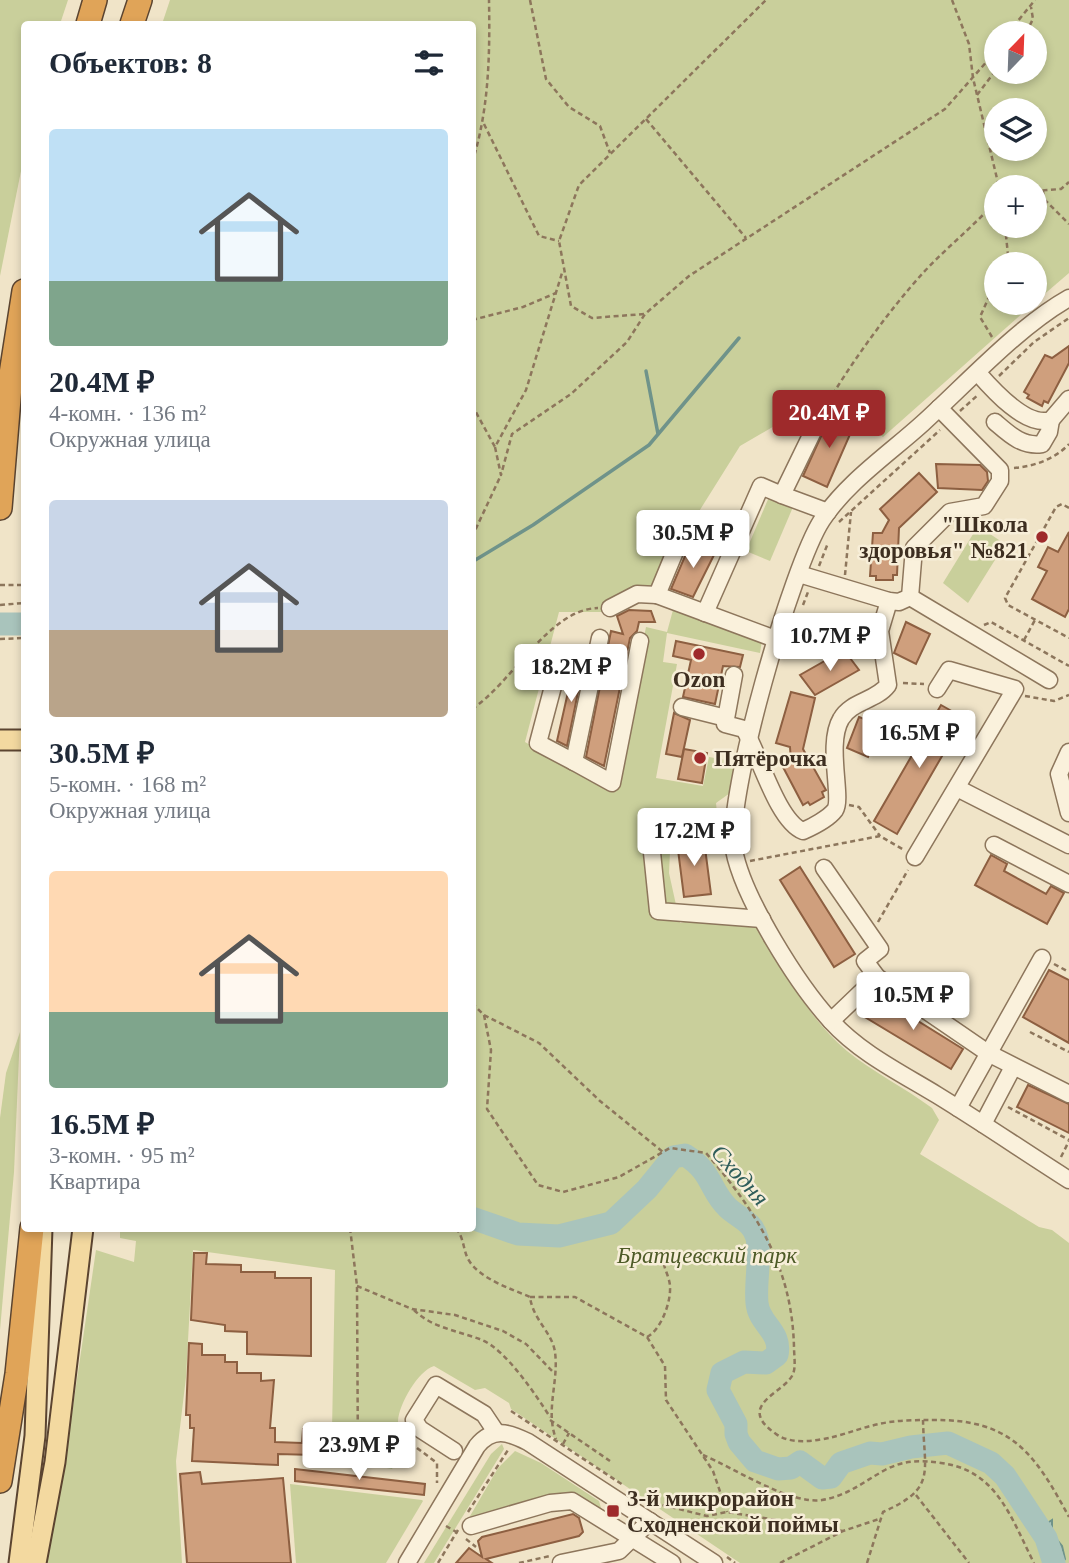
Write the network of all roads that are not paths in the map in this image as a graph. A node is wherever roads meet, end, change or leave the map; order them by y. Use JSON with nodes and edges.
{"nodes":[{"id":1,"x":95,"y":0,"type":"edge"},
{"id":2,"x":140,"y":0,"type":"edge"},
{"id":3,"x":89,"y":21,"type":"edge"},
{"id":4,"x":133,"y":21,"type":"edge"},
{"id":5,"x":1069,"y":298,"type":"edge"},
{"id":6,"x":21,"y":310,"type":"edge"},
{"id":7,"x":978,"y":373,"type":"junction"},
{"id":8,"x":1069,"y":399,"type":"edge"},
{"id":9,"x":945,"y":414,"type":"junction"},
{"id":10,"x":1051,"y":420,"type":"junction"},
{"id":11,"x":817,"y":421,"type":"road end"},
{"id":12,"x":995,"y":422,"type":"dead end"},
{"id":13,"x":782,"y":495,"type":"junction"},
{"id":14,"x":0,"y":509,"type":"edge"},
{"id":15,"x":832,"y":519,"type":"junction"},
{"id":16,"x":734,"y":546,"type":"junction"},
{"id":17,"x":806,"y":577,"type":"junction"},
{"id":18,"x":657,"y":594,"type":"junction"},
{"id":19,"x":910,"y":597,"type":"junction"},
{"id":20,"x":610,"y":608,"type":"road end"},
{"id":21,"x":884,"y":609,"type":"junction"},
{"id":22,"x":705,"y":613,"type":"junction"},
{"id":23,"x":880,"y":631,"type":"junction"},
{"id":24,"x":783,"y":635,"type":"junction"},
{"id":25,"x":600,"y":638,"type":"dead end"},
{"id":26,"x":640,"y":641,"type":"dead end"},
{"id":27,"x":560,"y":660,"type":"dead end"},
{"id":28,"x":734,"y":675,"type":"dead end"},
{"id":29,"x":1049,"y":680,"type":"dead end"},
{"id":30,"x":937,"y":689,"type":"dead end"},
{"id":31,"x":682,"y":707,"type":"dead end"},
{"id":32,"x":726,"y":718,"type":"junction"},
{"id":33,"x":749,"y":737,"type":"junction"},
{"id":34,"x":0,"y":740,"type":"edge"},
{"id":35,"x":21,"y":740,"type":"edge"},
{"id":36,"x":1069,"y":752,"type":"edge"},
{"id":37,"x":574,"y":762,"type":"junction"},
{"id":38,"x":957,"y":788,"type":"junction"},
{"id":39,"x":1069,"y":813,"type":"edge"},
{"id":40,"x":734,"y":828,"type":"junction"},
{"id":41,"x":994,"y":845,"type":"dead end"},
{"id":42,"x":1069,"y":845,"type":"edge"},
{"id":43,"x":915,"y":857,"type":"road end"},
{"id":44,"x":824,"y":868,"type":"dead end"},
{"id":45,"x":1069,"y":884,"type":"edge"},
{"id":46,"x":762,"y":919,"type":"junction"},
{"id":47,"x":1042,"y":958,"type":"dead end"},
{"id":48,"x":877,"y":977,"type":"junction"},
{"id":49,"x":831,"y":1021,"type":"junction"},
{"id":50,"x":988,"y":1053,"type":"junction"},
{"id":51,"x":1013,"y":1067,"type":"junction"},
{"id":52,"x":1069,"y":1094,"type":"edge"},
{"id":53,"x":958,"y":1108,"type":"junction"},
{"id":54,"x":983,"y":1124,"type":"junction"},
{"id":55,"x":1069,"y":1180,"type":"edge"},
{"id":56,"x":32,"y":1232,"type":"edge"},
{"id":57,"x":42,"y":1232,"type":"edge"},
{"id":58,"x":83,"y":1232,"type":"edge"},
{"id":59,"x":496,"y":1432,"type":"junction"},
{"id":60,"x":454,"y":1451,"type":"dead end"},
{"id":61,"x":0,"y":1480,"type":"edge"},
{"id":62,"x":455,"y":1483,"type":"junction"},
{"id":63,"x":435,"y":1486,"type":"road end"},
{"id":64,"x":650,"y":1521,"type":"junction"},
{"id":65,"x":471,"y":1527,"type":"dead end"},
{"id":66,"x":632,"y":1540,"type":"junction"},
{"id":67,"x":616,"y":1557,"type":"edge"},
{"id":68,"x":19,"y":1563,"type":"edge"},
{"id":69,"x":36,"y":1563,"type":"edge"},
{"id":70,"x":407,"y":1563,"type":"edge"},
{"id":71,"x":561,"y":1563,"type":"edge"},
{"id":72,"x":672,"y":1563,"type":"edge"},
{"id":73,"x":714,"y":1563,"type":"edge"}],
"edges":[{"from":1,"to":3,"type":"highway"},
{"from":2,"to":4,"type":"highway"},
{"from":5,"to":7,"type":"street"},
{"from":6,"to":14,"type":"highway"},
{"from":7,"to":9,"type":"street"},
{"from":7,"to":10,"type":"street"},
{"from":8,"to":10,"type":"street"},
{"from":9,"to":15,"type":"street"},
{"from":9,"to":19,"type":"street"},
{"from":10,"to":12,"type":"street"},
{"from":11,"to":13,"type":"street"},
{"from":13,"to":15,"type":"street"},
{"from":13,"to":16,"type":"street"},
{"from":15,"to":17,"type":"street"},
{"from":16,"to":18,"type":"street"},
{"from":16,"to":22,"type":"street"},
{"from":17,"to":21,"type":"street"},
{"from":17,"to":24,"type":"street"},
{"from":18,"to":20,"type":"street"},
{"from":18,"to":22,"type":"street"},
{"from":19,"to":21,"type":"street"},
{"from":19,"to":29,"type":"street"},
{"from":21,"to":23,"type":"street"},
{"from":22,"to":24,"type":"street"},
{"from":23,"to":24,"type":"street"},
{"from":23,"to":33,"type":"street"},
{"from":24,"to":33,"type":"street"},
{"from":25,"to":37,"type":"street"},
{"from":26,"to":37,"type":"street"},
{"from":27,"to":37,"type":"street"},
{"from":28,"to":32,"type":"street"},
{"from":30,"to":38,"type":"street"},
{"from":31,"to":32,"type":"street"},
{"from":32,"to":33,"type":"street"},
{"from":33,"to":40,"type":"street"},
{"from":34,"to":35,"type":"main road"},
{"from":36,"to":39,"type":"street"},
{"from":38,"to":42,"type":"street"},
{"from":38,"to":43,"type":"street"},
{"from":40,"to":46,"type":"street"},
{"from":40,"to":46,"type":"street"},
{"from":41,"to":45,"type":"street"},
{"from":44,"to":48,"type":"street"},
{"from":46,"to":49,"type":"street"},
{"from":47,"to":50,"type":"street"},
{"from":48,"to":49,"type":"street"},
{"from":48,"to":50,"type":"street"},
{"from":49,"to":53,"type":"street"},
{"from":50,"to":51,"type":"street"},
{"from":50,"to":53,"type":"street"},
{"from":51,"to":52,"type":"street"},
{"from":51,"to":54,"type":"street"},
{"from":53,"to":54,"type":"street"},
{"from":54,"to":55,"type":"street"},
{"from":56,"to":61,"type":"highway"},
{"from":57,"to":68,"type":"main road"},
{"from":58,"to":69,"type":"main road"},
{"from":59,"to":60,"type":"street"},
{"from":59,"to":62,"type":"street"},
{"from":59,"to":64,"type":"street"},
{"from":62,"to":63,"type":"street"},
{"from":62,"to":70,"type":"street"},
{"from":64,"to":66,"type":"street"},
{"from":64,"to":73,"type":"street"},
{"from":65,"to":66,"type":"street"},
{"from":66,"to":67,"type":"street"},
{"from":66,"to":72,"type":"street"},
{"from":67,"to":71,"type":"street"}]}
